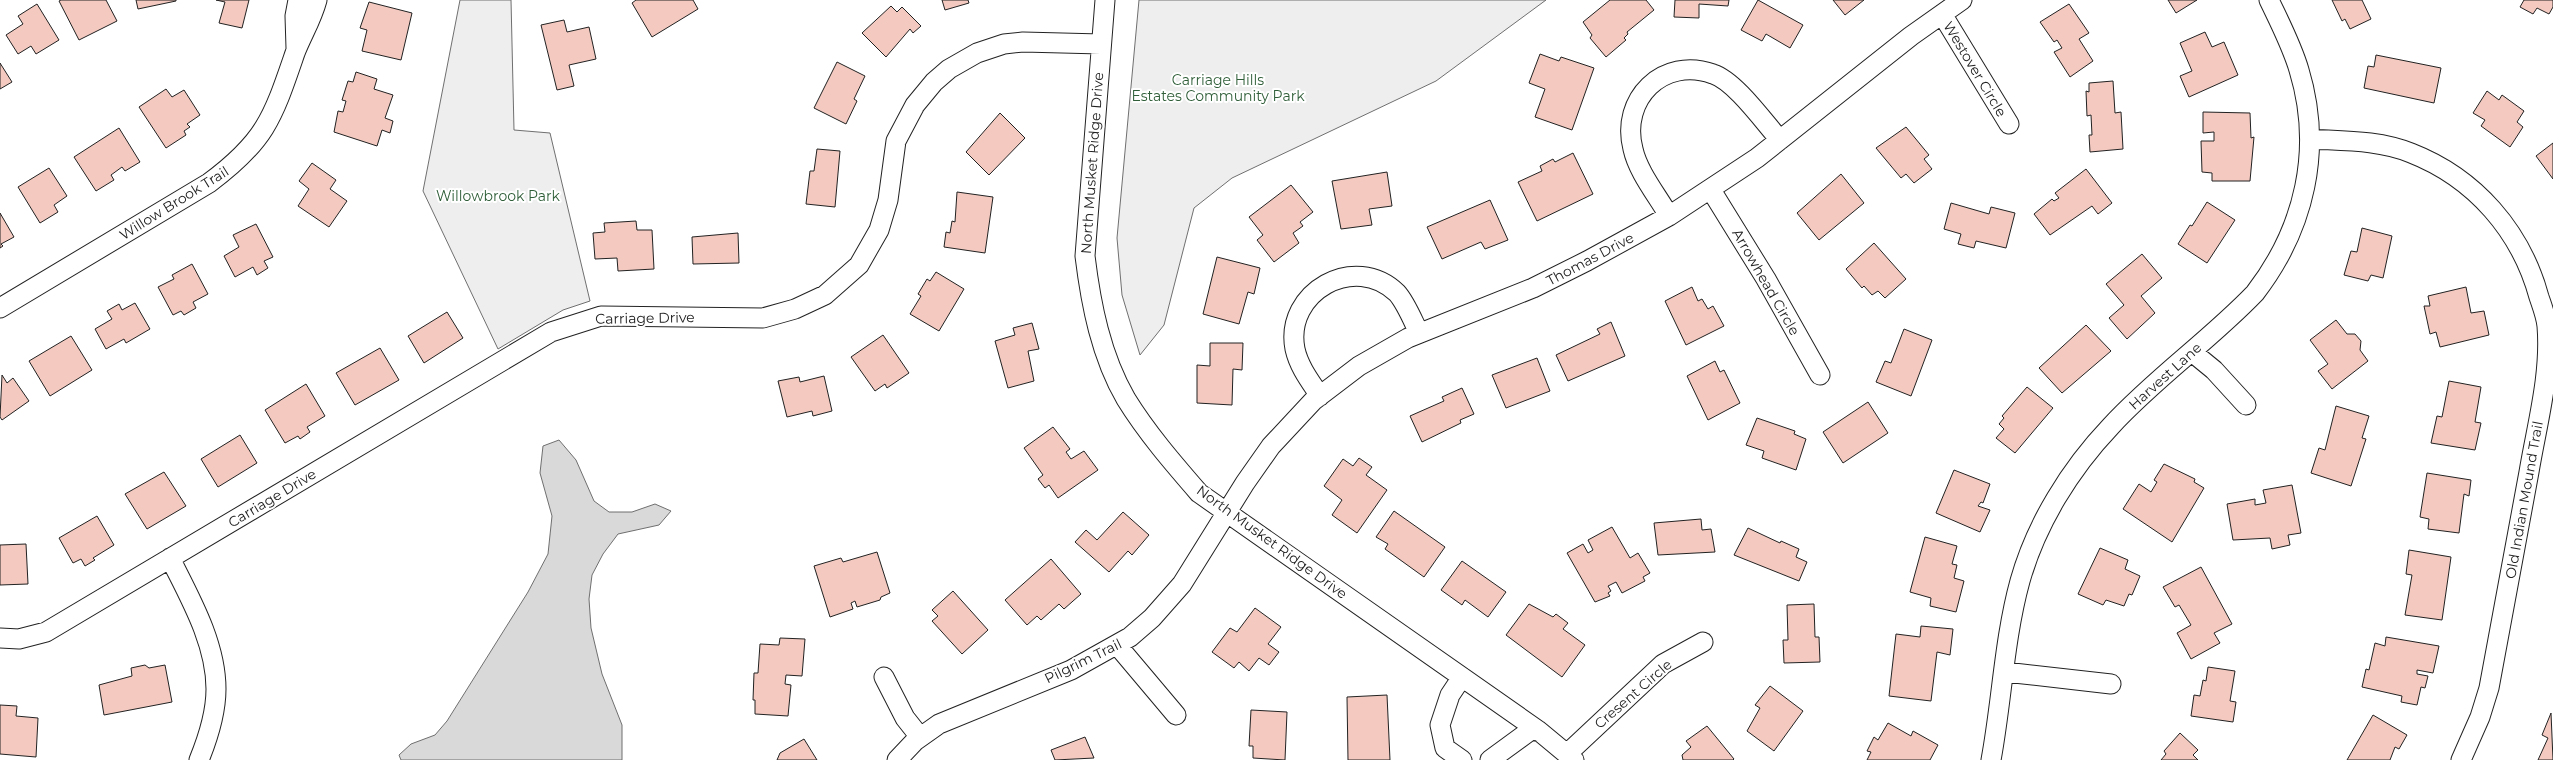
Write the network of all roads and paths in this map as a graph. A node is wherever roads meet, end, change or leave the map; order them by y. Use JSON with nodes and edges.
{"nodes":[{"id":1,"x":298,"y":0,"type":"edge"},
{"id":2,"x":317,"y":0,"type":"edge"},
{"id":3,"x":1105,"y":0,"type":"edge"},
{"id":4,"x":1962,"y":0,"type":"edge"},
{"id":5,"x":2269,"y":0,"type":"edge"},
{"id":6,"x":1942,"y":14,"type":"junction"},
{"id":7,"x":1101,"y":44,"type":"junction"},
{"id":8,"x":296,"y":51,"type":"junction"},
{"id":9,"x":2009,"y":124,"type":"dead end"},
{"id":10,"x":2310,"y":139,"type":"junction"},
{"id":11,"x":1780,"y":140,"type":"junction"},
{"id":12,"x":1711,"y":190,"type":"junction"},
{"id":13,"x":1669,"y":216,"type":"junction"},
{"id":14,"x":0,"y":308,"type":"edge"},
{"id":15,"x":1420,"y":333,"type":"junction"},
{"id":16,"x":2192,"y":352,"type":"junction"},
{"id":17,"x":1820,"y":375,"type":"dead end"},
{"id":18,"x":1320,"y":396,"type":"junction"},
{"id":19,"x":2246,"y":405,"type":"dead end"},
{"id":20,"x":1228,"y":512,"type":"junction"},
{"id":21,"x":170,"y":558,"type":"junction"},
{"id":22,"x":0,"y":638,"type":"edge"},
{"id":23,"x":1704,"y":642,"type":"dead end"},
{"id":24,"x":1117,"y":645,"type":"junction"},
{"id":25,"x":2005,"y":672,"type":"junction"},
{"id":26,"x":884,"y":677,"type":"dead end"},
{"id":27,"x":1462,"y":677,"type":"junction"},
{"id":28,"x":2111,"y":684,"type":"dead end"},
{"id":29,"x":1176,"y":715,"type":"dead end"},
{"id":30,"x":1538,"y":731,"type":"junction"},
{"id":31,"x":920,"y":737,"type":"junction"},
{"id":32,"x":1570,"y":757,"type":"edge"},
{"id":33,"x":199,"y":760,"type":"edge"},
{"id":34,"x":897,"y":760,"type":"edge"},
{"id":35,"x":1462,"y":760,"type":"edge"},
{"id":36,"x":1490,"y":760,"type":"edge"},
{"id":37,"x":1991,"y":760,"type":"edge"},
{"id":38,"x":2461,"y":760,"type":"edge"}],
"edges":[{"from":1,"to":8,"type":"street","name":"Willow Brook Trail"},
{"from":2,"to":8,"type":"street","name":"Willow Brook Trail"},
{"from":3,"to":7,"type":"street","name":"North Musket Ridge Drive"},
{"from":4,"to":6,"type":"street","name":"Thomas Drive"},
{"from":5,"to":10,"type":"street","name":"Harvest Lane"},
{"from":6,"to":9,"type":"street","name":"Westover Circle"},
{"from":6,"to":11,"type":"street","name":"Thomas Drive"},
{"from":7,"to":20,"type":"street","name":"North Musket Ridge Drive"},
{"from":7,"to":21,"type":"street","name":"Carriage Drive"},
{"from":8,"to":14,"type":"street","name":"Willow Brook Trail"},
{"from":10,"to":16,"type":"street","name":"Harvest Lane"},
{"from":10,"to":38,"type":"street","name":"Old Indian Mound Trail"},
{"from":11,"to":12,"type":"street","name":"Thomas Drive"},
{"from":11,"to":13,"type":"street"},
{"from":12,"to":13,"type":"street","name":"Thomas Drive"},
{"from":12,"to":17,"type":"street","name":"Arrowhead Circle"},
{"from":13,"to":15,"type":"street","name":"Thomas Drive"},
{"from":15,"to":18,"type":"street","name":"Thomas Drive"},
{"from":15,"to":18,"type":"street"},
{"from":16,"to":19,"type":"street"},
{"from":16,"to":25,"type":"street","name":"Harvest Lane"},
{"from":18,"to":20,"type":"street","name":"Thomas Drive"},
{"from":20,"to":24,"type":"street","name":"Pilgrim Trail"},
{"from":20,"to":27,"type":"street","name":"North Musket Ridge Drive"},
{"from":21,"to":22,"type":"street","name":"Carriage Drive"},
{"from":21,"to":33,"type":"street"},
{"from":23,"to":32,"type":"street","name":"Cresent Circle"},
{"from":24,"to":29,"type":"street"},
{"from":24,"to":31,"type":"street","name":"Pilgrim Trail"},
{"from":25,"to":28,"type":"street"},
{"from":25,"to":37,"type":"street","name":"Harvest Lane"},
{"from":26,"to":31,"type":"street"},
{"from":27,"to":30,"type":"street","name":"North Musket Ridge Drive"},
{"from":27,"to":35,"type":"street"},
{"from":30,"to":32,"type":"street","name":"North Musket Ridge Drive"},
{"from":30,"to":36,"type":"street"},
{"from":31,"to":34,"type":"street","name":"Pilgrim Trail"}]}
